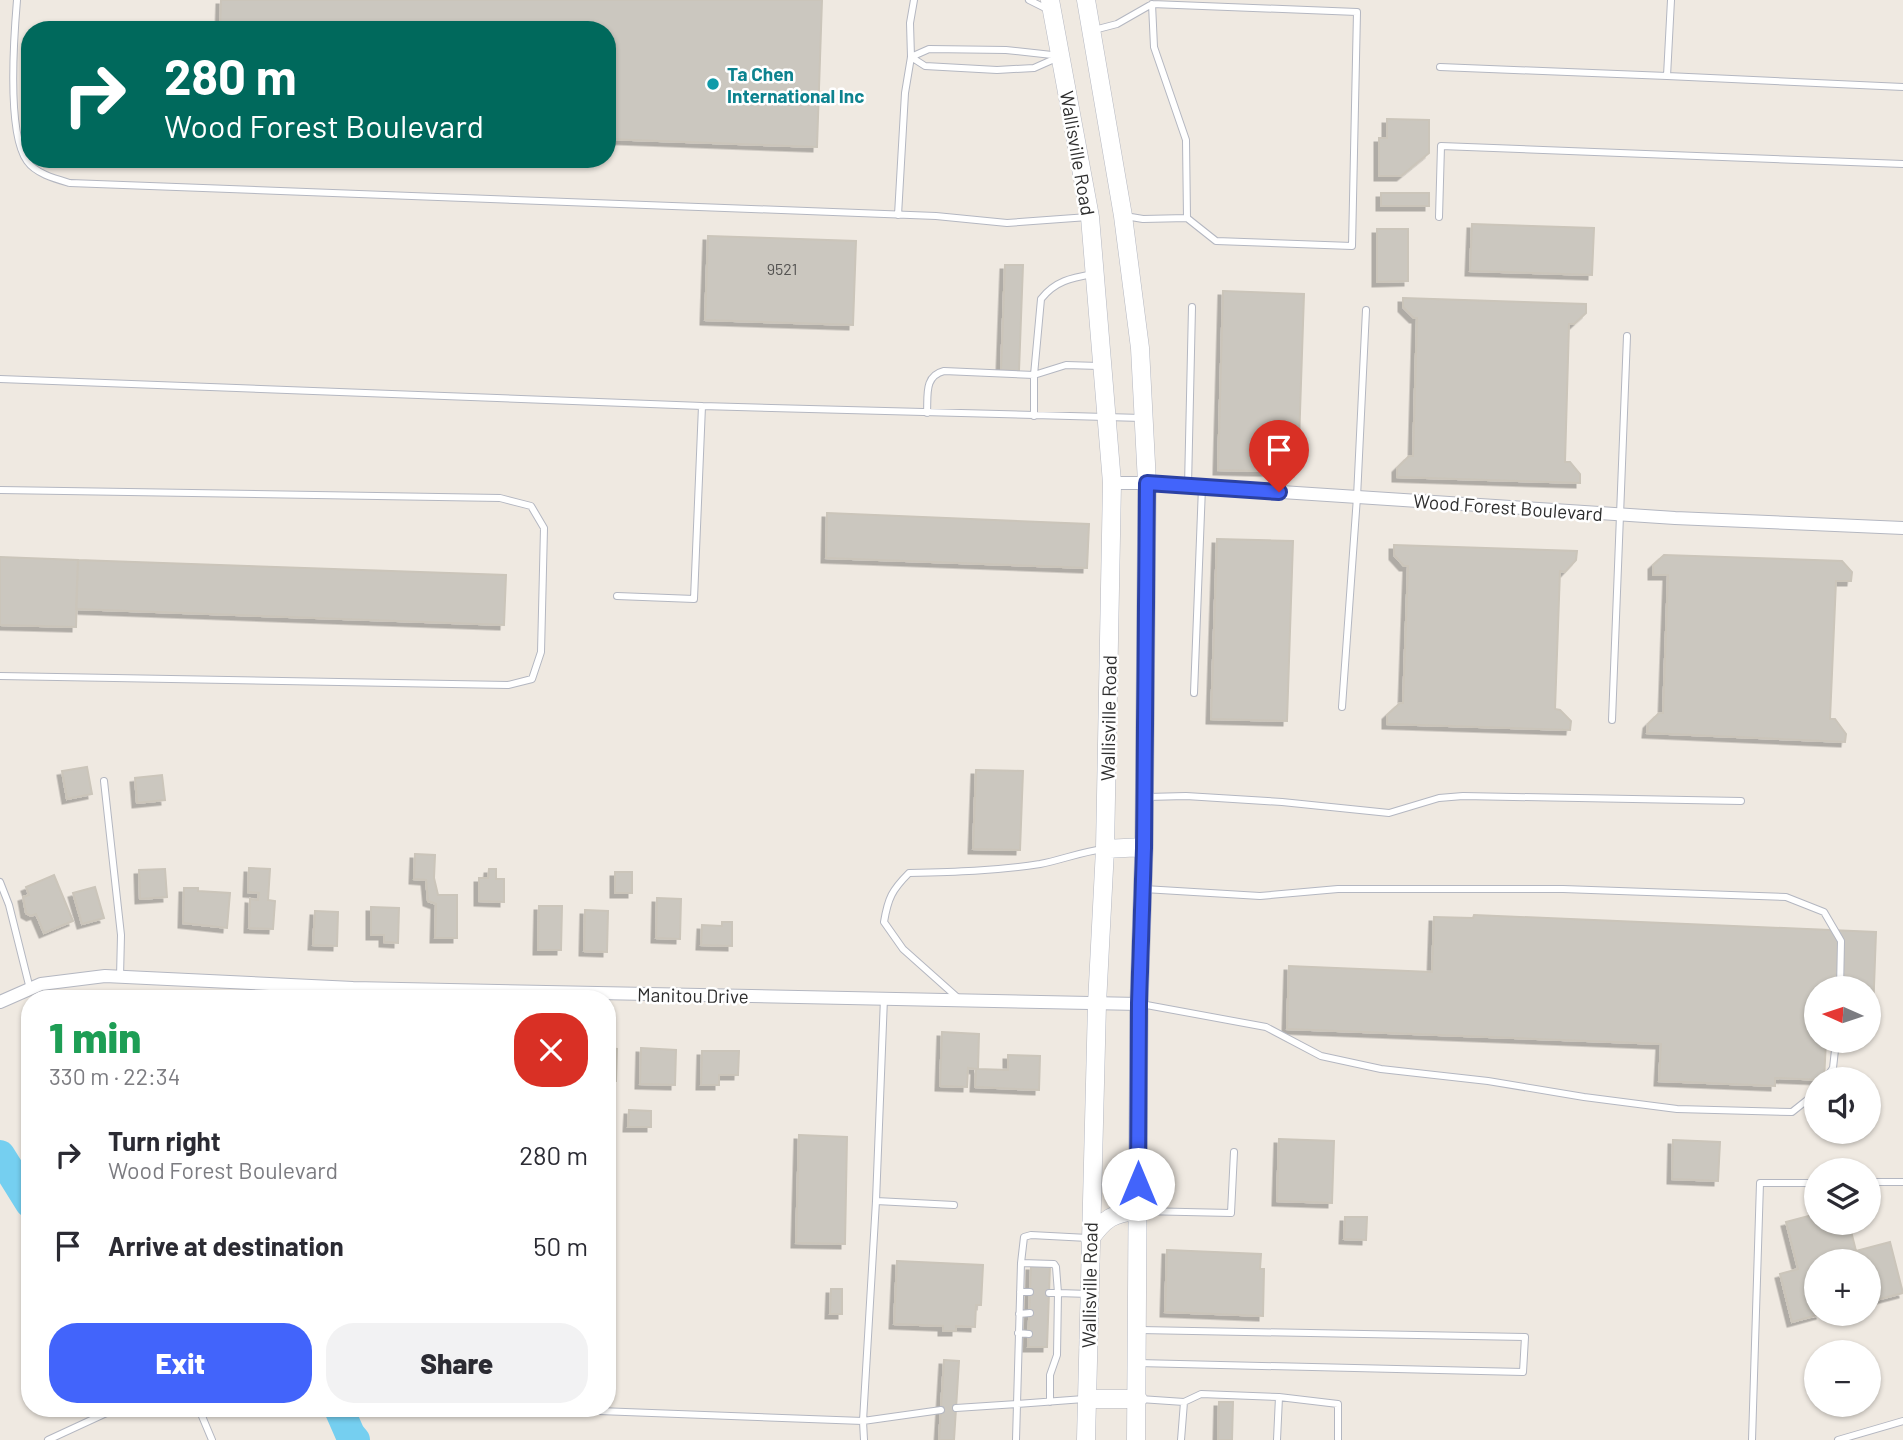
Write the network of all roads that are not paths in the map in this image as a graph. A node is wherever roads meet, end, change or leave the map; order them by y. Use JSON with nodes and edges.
{"nodes":[{"id":1,"x":17,"y":0,"type":"edge"},
{"id":2,"x":914,"y":0,"type":"edge"},
{"id":3,"x":1029,"y":0,"type":"edge"},
{"id":4,"x":1086,"y":0,"type":"edge"},
{"id":5,"x":1671,"y":0,"type":"edge"},
{"id":6,"x":1152,"y":4,"type":"junction"},
{"id":7,"x":1051,"y":6,"type":"edge"},
{"id":8,"x":1091,"y":31,"type":"junction"},
{"id":9,"x":1060,"y":56,"type":"junction"},
{"id":10,"x":911,"y":57,"type":"junction"},
{"id":11,"x":1440,"y":66,"type":"dead end"},
{"id":12,"x":1667,"y":76,"type":"junction"},
{"id":13,"x":1903,"y":87,"type":"edge"},
{"id":14,"x":21,"y":148,"type":"edge"},
{"id":15,"x":1903,"y":164,"type":"edge"},
{"id":16,"x":35,"y":168,"type":"edge"},
{"id":17,"x":898,"y":215,"type":"junction"},
{"id":18,"x":1123,"y":216,"type":"junction"},
{"id":19,"x":1090,"y":217,"type":"junction"},
{"id":20,"x":1439,"y":217,"type":"dead end"},
{"id":21,"x":1187,"y":218,"type":"junction"},
{"id":22,"x":1095,"y":274,"type":"junction"},
{"id":23,"x":1192,"y":307,"type":"dead end"},
{"id":24,"x":1366,"y":310,"type":"dead end"},
{"id":25,"x":1627,"y":336,"type":"dead end"},
{"id":26,"x":1103,"y":366,"type":"junction"},
{"id":27,"x":1034,"y":375,"type":"junction"},
{"id":28,"x":0,"y":379,"type":"edge"},
{"id":29,"x":702,"y":406,"type":"junction"},
{"id":30,"x":927,"y":413,"type":"junction"},
{"id":31,"x":1034,"y":416,"type":"junction"},
{"id":32,"x":1107,"y":418,"type":"junction"},
{"id":33,"x":1144,"y":418,"type":"junction"},
{"id":34,"x":1112,"y":483,"type":"junction"},
{"id":35,"x":1147,"y":483,"type":"junction"},
{"id":36,"x":1188,"y":486,"type":"junction"},
{"id":37,"x":1202,"y":486,"type":"junction"},
{"id":38,"x":0,"y":490,"type":"edge"},
{"id":39,"x":1357,"y":497,"type":"junction"},
{"id":40,"x":1620,"y":514,"type":"junction"},
{"id":41,"x":1903,"y":528,"type":"edge"},
{"id":42,"x":617,"y":596,"type":"dead end"},
{"id":43,"x":0,"y":676,"type":"edge"},
{"id":44,"x":1194,"y":694,"type":"dead end"},
{"id":45,"x":1342,"y":707,"type":"dead end"},
{"id":46,"x":1612,"y":720,"type":"dead end"},
{"id":47,"x":104,"y":781,"type":"dead end"},
{"id":48,"x":1145,"y":797,"type":"junction"},
{"id":49,"x":1741,"y":801,"type":"dead end"},
{"id":50,"x":1144,"y":848,"type":"junction"},
{"id":51,"x":1105,"y":849,"type":"junction"},
{"id":52,"x":0,"y":882,"type":"edge"},
{"id":53,"x":1143,"y":888,"type":"junction"},
{"id":54,"x":1840,"y":976,"type":"edge"},
{"id":55,"x":120,"y":977,"type":"junction"},
{"id":56,"x":30,"y":989,"type":"joint"},
{"id":57,"x":298,"y":990,"type":"edge"},
{"id":58,"x":21,"y":993,"type":"edge"},
{"id":59,"x":616,"y":996,"type":"edge"},
{"id":60,"x":884,"y":998,"type":"junction"},
{"id":61,"x":961,"y":1000,"type":"junction"},
{"id":62,"x":0,"y":1002,"type":"edge"},
{"id":63,"x":1139,"y":1003,"type":"junction"},
{"id":64,"x":1097,"y":1004,"type":"junction"},
{"id":65,"x":1804,"y":1102,"type":"edge"},
{"id":66,"x":1234,"y":1152,"type":"dead end"},
{"id":67,"x":1881,"y":1182,"type":"edge"},
{"id":68,"x":1903,"y":1182,"type":"edge"},
{"id":69,"x":1804,"y":1183,"type":"edge"},
{"id":70,"x":876,"y":1201,"type":"junction"},
{"id":71,"x":954,"y":1205,"type":"dead end"},
{"id":72,"x":1138,"y":1211,"type":"junction"},
{"id":73,"x":1090,"y":1239,"type":"junction"},
{"id":74,"x":1021,"y":1263,"type":"junction"},
{"id":75,"x":1020,"y":1292,"type":"junction"},
{"id":76,"x":1030,"y":1292,"type":"dead end"},
{"id":77,"x":1049,"y":1293,"type":"dead end"},
{"id":78,"x":1058,"y":1293,"type":"junction"},
{"id":79,"x":1088,"y":1294,"type":"junction"},
{"id":80,"x":1030,"y":1313,"type":"dead end"},
{"id":81,"x":1048,"y":1313,"type":"dead end"},
{"id":82,"x":1057,"y":1313,"type":"junction"},
{"id":83,"x":1019,"y":1314,"type":"junction"},
{"id":84,"x":1138,"y":1330,"type":"junction"},
{"id":85,"x":1018,"y":1333,"type":"junction"},
{"id":86,"x":1029,"y":1334,"type":"dead end"},
{"id":87,"x":1048,"y":1334,"type":"dead end"},
{"id":88,"x":1057,"y":1334,"type":"junction"},
{"id":89,"x":1138,"y":1363,"type":"junction"},
{"id":90,"x":1279,"y":1397,"type":"junction"},
{"id":91,"x":1087,"y":1399,"type":"junction"},
{"id":92,"x":1138,"y":1399,"type":"junction"},
{"id":93,"x":1050,"y":1402,"type":"junction"},
{"id":94,"x":1184,"y":1402,"type":"junction"},
{"id":95,"x":1017,"y":1404,"type":"junction"},
{"id":96,"x":956,"y":1408,"type":"dead end"},
{"id":97,"x":941,"y":1410,"type":"dead end"},
{"id":98,"x":616,"y":1412,"type":"edge"},
{"id":99,"x":98,"y":1417,"type":"edge"},
{"id":100,"x":202,"y":1417,"type":"edge"},
{"id":101,"x":863,"y":1421,"type":"junction"},
{"id":102,"x":1903,"y":1421,"type":"edge"},
{"id":103,"x":48,"y":1440,"type":"edge"},
{"id":104,"x":212,"y":1440,"type":"edge"},
{"id":105,"x":864,"y":1440,"type":"edge"},
{"id":106,"x":1016,"y":1440,"type":"edge"},
{"id":107,"x":1086,"y":1440,"type":"edge"},
{"id":108,"x":1136,"y":1440,"type":"edge"},
{"id":109,"x":1181,"y":1440,"type":"edge"},
{"id":110,"x":1277,"y":1440,"type":"edge"},
{"id":111,"x":1338,"y":1440,"type":"edge"},
{"id":112,"x":1752,"y":1440,"type":"edge"},
{"id":113,"x":1838,"y":1440,"type":"edge"}],
"edges":[{"from":1,"to":14,"type":"lane"},
{"from":2,"to":10,"type":"lane"},
{"from":3,"to":7,"type":"lane"},
{"from":4,"to":8,"type":"main road","name":"Wallisville Road"},
{"from":5,"to":12,"type":"lane"},
{"from":6,"to":8,"type":"lane"},
{"from":6,"to":21,"type":"lane"},
{"from":6,"to":21,"type":"lane"},
{"from":7,"to":9,"type":"main road","name":"Wallisville Road"},
{"from":8,"to":18,"type":"main road","name":"Wallisville Road"},
{"from":9,"to":10,"type":"lane"},
{"from":9,"to":10,"type":"lane"},
{"from":9,"to":19,"type":"main road","name":"Wallisville Road"},
{"from":10,"to":17,"type":"lane"},
{"from":11,"to":12,"type":"lane"},
{"from":12,"to":13,"type":"lane"},
{"from":15,"to":20,"type":"lane"},
{"from":16,"to":17,"type":"lane"},
{"from":17,"to":19,"type":"lane"},
{"from":18,"to":19,"type":"main road"},
{"from":18,"to":21,"type":"lane"},
{"from":18,"to":33,"type":"main road","name":"Wallisville Road"},
{"from":19,"to":22,"type":"main road","name":"Wallisville Road"},
{"from":22,"to":26,"type":"main road","name":"Wallisville Road"},
{"from":22,"to":27,"type":"lane"},
{"from":23,"to":36,"type":"lane"},
{"from":24,"to":39,"type":"lane"},
{"from":25,"to":40,"type":"lane"},
{"from":26,"to":27,"type":"lane"},
{"from":26,"to":32,"type":"main road","name":"Wallisville Road"},
{"from":27,"to":30,"type":"lane"},
{"from":27,"to":31,"type":"lane"},
{"from":28,"to":29,"type":"lane"},
{"from":29,"to":30,"type":"lane"},
{"from":29,"to":42,"type":"lane"},
{"from":30,"to":31,"type":"lane"},
{"from":31,"to":32,"type":"lane"},
{"from":32,"to":33,"type":"lane"},
{"from":32,"to":34,"type":"main road","name":"Wallisville Road"},
{"from":33,"to":35,"type":"main road","name":"Wallisville Road"},
{"from":34,"to":35,"type":"street","name":"Wood Forest Boulevard"},
{"from":34,"to":51,"type":"main road","name":"Wallisville Road"},
{"from":35,"to":36,"type":"street","name":"Wood Forest Boulevard"},
{"from":35,"to":48,"type":"main road","name":"Wallisville Road"},
{"from":36,"to":37,"type":"street","name":"Wood Forest Boulevard"},
{"from":37,"to":39,"type":"street","name":"Wood Forest Boulevard"},
{"from":37,"to":44,"type":"lane"},
{"from":38,"to":43,"type":"lane"},
{"from":39,"to":40,"type":"street","name":"Wood Forest Boulevard"},
{"from":39,"to":45,"type":"lane"},
{"from":40,"to":41,"type":"street","name":"Wood Forest Boulevard"},
{"from":40,"to":46,"type":"lane"},
{"from":47,"to":55,"type":"lane"},
{"from":48,"to":49,"type":"lane"},
{"from":48,"to":50,"type":"main road","name":"Wallisville Road"},
{"from":50,"to":51,"type":"main road"},
{"from":50,"to":53,"type":"main road","name":"Wallisville Road"},
{"from":51,"to":61,"type":"lane"},
{"from":51,"to":64,"type":"main road","name":"Wallisville Road"},
{"from":52,"to":56,"type":"lane"},
{"from":53,"to":54,"type":"lane"},
{"from":53,"to":63,"type":"main road","name":"Wallisville Road"},
{"from":55,"to":56,"type":"street","name":"Manitou Drive"},
{"from":55,"to":57,"type":"street","name":"Manitou Drive"},
{"from":58,"to":62,"type":"street","name":"Manitou Drive"},
{"from":59,"to":60,"type":"street","name":"Manitou Drive"},
{"from":60,"to":61,"type":"street","name":"Manitou Drive"},
{"from":60,"to":70,"type":"lane"},
{"from":61,"to":64,"type":"street","name":"Manitou Drive"},
{"from":63,"to":64,"type":"street","name":"Manitou Drive"},
{"from":63,"to":65,"type":"lane"},
{"from":63,"to":72,"type":"main road","name":"Wallisville Road"},
{"from":64,"to":73,"type":"main road","name":"Wallisville Road"},
{"from":66,"to":72,"type":"lane"},
{"from":67,"to":68,"type":"lane"},
{"from":69,"to":112,"type":"lane"},
{"from":70,"to":71,"type":"lane"},
{"from":70,"to":101,"type":"lane"},
{"from":72,"to":73,"type":"main road"},
{"from":72,"to":84,"type":"main road","name":"Wallisville Road"},
{"from":73,"to":74,"type":"lane"},
{"from":73,"to":79,"type":"main road","name":"Wallisville Road"},
{"from":74,"to":75,"type":"lane"},
{"from":74,"to":78,"type":"lane"},
{"from":75,"to":76,"type":"lane"},
{"from":75,"to":83,"type":"lane"},
{"from":77,"to":78,"type":"lane"},
{"from":78,"to":79,"type":"lane"},
{"from":78,"to":82,"type":"lane"},
{"from":79,"to":91,"type":"main road","name":"Wallisville Road"},
{"from":80,"to":83,"type":"lane"},
{"from":81,"to":82,"type":"lane"},
{"from":82,"to":88,"type":"lane"},
{"from":83,"to":85,"type":"lane"},
{"from":84,"to":89,"type":"main road","name":"Wallisville Road"},
{"from":84,"to":89,"type":"lane"},
{"from":85,"to":86,"type":"lane"},
{"from":85,"to":95,"type":"lane"},
{"from":87,"to":88,"type":"lane"},
{"from":88,"to":93,"type":"lane"},
{"from":89,"to":92,"type":"main road","name":"Wallisville Road"},
{"from":90,"to":94,"type":"lane"},
{"from":90,"to":110,"type":"lane"},
{"from":90,"to":111,"type":"lane"},
{"from":91,"to":92,"type":"main road"},
{"from":91,"to":93,"type":"lane"},
{"from":91,"to":107,"type":"main road","name":"Wallisville Road"},
{"from":92,"to":94,"type":"lane"},
{"from":92,"to":108,"type":"main road","name":"Wallisville Road"},
{"from":93,"to":95,"type":"lane"},
{"from":94,"to":109,"type":"lane"},
{"from":95,"to":96,"type":"lane"},
{"from":95,"to":106,"type":"lane"},
{"from":97,"to":101,"type":"lane"},
{"from":98,"to":101,"type":"lane"},
{"from":99,"to":103,"type":"lane"},
{"from":100,"to":104,"type":"lane"},
{"from":101,"to":105,"type":"lane"},
{"from":102,"to":113,"type":"lane"}]}
